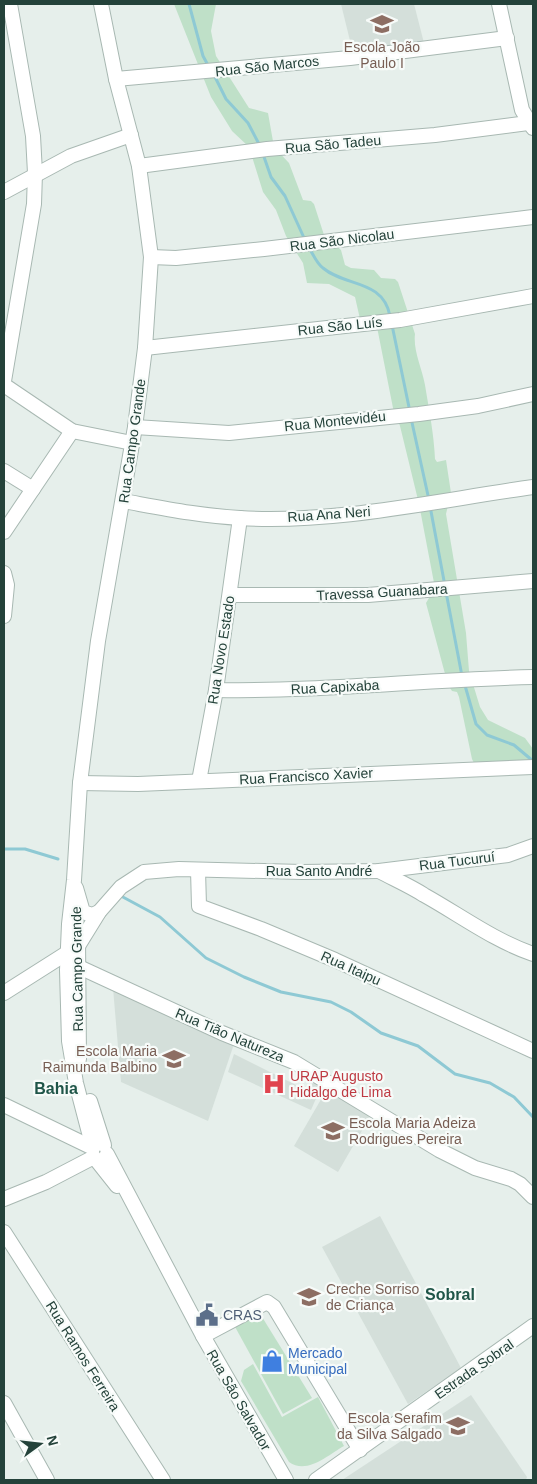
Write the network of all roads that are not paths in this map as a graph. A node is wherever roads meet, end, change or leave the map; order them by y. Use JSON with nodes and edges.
{"nodes":[{"id":1,"x":10,"y":4,"type":"edge"},
{"id":2,"x":101,"y":4,"type":"edge"},
{"id":3,"x":499,"y":4,"type":"edge"},
{"id":4,"x":506,"y":38,"type":"junction"},
{"id":5,"x":116,"y":79,"type":"junction"},
{"id":6,"x":530,"y":126,"type":"edge"},
{"id":7,"x":131,"y":135,"type":"junction"},
{"id":8,"x":139,"y":166,"type":"junction"},
{"id":9,"x":35,"y":174,"type":"junction"},
{"id":10,"x":4,"y":192,"type":"edge"},
{"id":11,"x":533,"y":217,"type":"edge"},
{"id":12,"x":151,"y":257,"type":"junction"},
{"id":13,"x":533,"y":296,"type":"edge"},
{"id":14,"x":145,"y":348,"type":"junction"},
{"id":15,"x":4,"y":381,"type":"edge"},
{"id":16,"x":4,"y":386,"type":"edge"},
{"id":17,"x":533,"y":394,"type":"edge"},
{"id":18,"x":135,"y":427,"type":"junction"},
{"id":19,"x":72,"y":431,"type":"junction"},
{"id":20,"x":132,"y":443,"type":"junction"},
{"id":21,"x":4,"y":471,"type":"edge"},
{"id":22,"x":533,"y":487,"type":"edge"},
{"id":23,"x":33,"y":489,"type":"junction"},
{"id":24,"x":123,"y":501,"type":"junction"},
{"id":25,"x":240,"y":518,"type":"junction"},
{"id":26,"x":4,"y":532,"type":"edge"},
{"id":27,"x":4,"y":573,"type":"edge"},
{"id":28,"x":533,"y":581,"type":"edge"},
{"id":29,"x":230,"y":595,"type":"junction"},
{"id":30,"x":4,"y":616,"type":"edge"},
{"id":31,"x":533,"y":677,"type":"edge"},
{"id":32,"x":216,"y":690,"type":"junction"},
{"id":33,"x":532,"y":767,"type":"edge"},
{"id":34,"x":199,"y":781,"type":"junction"},
{"id":35,"x":80,"y":783,"type":"junction"},
{"id":36,"x":533,"y":846,"type":"edge"},
{"id":37,"x":198,"y":870,"type":"junction"},
{"id":38,"x":379,"y":871,"type":"junction"},
{"id":39,"x":74,"y":880,"type":"junction"},
{"id":40,"x":99,"y":912,"type":"junction"},
{"id":41,"x":73,"y":949,"type":"junction"},
{"id":42,"x":533,"y":954,"type":"edge"},
{"id":43,"x":79,"y":967,"type":"junction"},
{"id":44,"x":4,"y":994,"type":"edge"},
{"id":45,"x":533,"y":1051,"type":"edge"},
{"id":46,"x":4,"y":1105,"type":"edge"},
{"id":47,"x":100,"y":1151,"type":"junction"},
{"id":48,"x":533,"y":1197,"type":"edge"},
{"id":49,"x":4,"y":1199,"type":"edge"},
{"id":50,"x":137,"y":1212,"type":"joint"},
{"id":51,"x":4,"y":1232,"type":"edge"},
{"id":52,"x":531,"y":1332,"type":"edge"},
{"id":53,"x":203,"y":1336,"type":"junction"},
{"id":54,"x":4,"y":1403,"type":"edge"},
{"id":55,"x":360,"y":1450,"type":"junction"},
{"id":56,"x":47,"y":1480,"type":"edge"},
{"id":57,"x":163,"y":1480,"type":"edge"},
{"id":58,"x":286,"y":1480,"type":"edge"},
{"id":59,"x":316,"y":1480,"type":"edge"}],
"edges":[{"from":1,"to":9,"type":"street"},
{"from":2,"to":5,"type":"street","name":"Rua Campo Grande"},
{"from":3,"to":4,"type":"street"},
{"from":4,"to":5,"type":"street","name":"Rua São Marcos"},
{"from":4,"to":6,"type":"street"},
{"from":5,"to":7,"type":"street","name":"Rua Campo Grande"},
{"from":6,"to":8,"type":"street","name":"Rua São Tadeu"},
{"from":7,"to":8,"type":"street","name":"Rua Campo Grande"},
{"from":7,"to":9,"type":"street"},
{"from":8,"to":12,"type":"street","name":"Rua Campo Grande"},
{"from":9,"to":10,"type":"street"},
{"from":9,"to":15,"type":"street"},
{"from":11,"to":12,"type":"street","name":"Rua São Nicolau"},
{"from":12,"to":14,"type":"street","name":"Rua Campo Grande"},
{"from":13,"to":14,"type":"street","name":"Rua São Luís"},
{"from":14,"to":18,"type":"street","name":"Rua Campo Grande"},
{"from":16,"to":19,"type":"street"},
{"from":17,"to":18,"type":"street","name":"Rua Montevidéu"},
{"from":18,"to":20,"type":"street","name":"Rua Campo Grande"},
{"from":19,"to":20,"type":"street"},
{"from":19,"to":23,"type":"street"},
{"from":20,"to":24,"type":"street","name":"Rua Campo Grande"},
{"from":21,"to":23,"type":"street"},
{"from":22,"to":25,"type":"street","name":"Rua Ana Neri"},
{"from":23,"to":26,"type":"street"},
{"from":24,"to":25,"type":"street","name":"Rua Ana Neri"},
{"from":24,"to":35,"type":"street","name":"Rua Campo Grande"},
{"from":25,"to":29,"type":"street","name":"Rua Novo Estado"},
{"from":27,"to":30,"type":"street"},
{"from":28,"to":29,"type":"street","name":"Travessa Guanabara"},
{"from":29,"to":32,"type":"street","name":"Rua Novo Estado"},
{"from":31,"to":32,"type":"street","name":"Rua Capixaba"},
{"from":32,"to":34,"type":"street","name":"Rua Novo Estado"},
{"from":33,"to":34,"type":"street","name":"Rua Francisco Xavier"},
{"from":34,"to":35,"type":"street","name":"Rua Francisco Xavier"},
{"from":35,"to":39,"type":"street","name":"Rua Campo Grande"},
{"from":36,"to":38,"type":"street","name":"Rua Tucuruí"},
{"from":37,"to":38,"type":"street","name":"Rua Santo André"},
{"from":37,"to":40,"type":"street","name":"Rua Santo André"},
{"from":37,"to":45,"type":"street","name":"Rua Itaipu"},
{"from":38,"to":42,"type":"street","name":"Rua Santo André"},
{"from":39,"to":40,"type":"street"},
{"from":39,"to":41,"type":"street","name":"Rua Campo Grande"},
{"from":40,"to":41,"type":"street","name":"Rua Santo André"},
{"from":41,"to":43,"type":"street","name":"Rua Campo Grande"},
{"from":41,"to":44,"type":"street","name":"Rua Santo André"},
{"from":41,"to":47,"type":"street","name":"Rua Campo Grande"},
{"from":43,"to":47,"type":"street","name":"Rua Campo Grande"},
{"from":43,"to":48,"type":"street","name":"Rua Tião Natureza"},
{"from":46,"to":47,"type":"street"},
{"from":47,"to":49,"type":"street"},
{"from":47,"to":50,"type":"street","name":"Rua Campo Grande"},
{"from":50,"to":53,"type":"street","name":"Rua São Salvador"},
{"from":51,"to":57,"type":"street","name":"Rua Ramos Ferreira"},
{"from":52,"to":55,"type":"street","name":"Estrada Sobral"},
{"from":53,"to":55,"type":"street"},
{"from":53,"to":58,"type":"street","name":"Rua São Salvador"},
{"from":54,"to":56,"type":"street"},
{"from":55,"to":59,"type":"street","name":"Estrada Sobral"}]}
